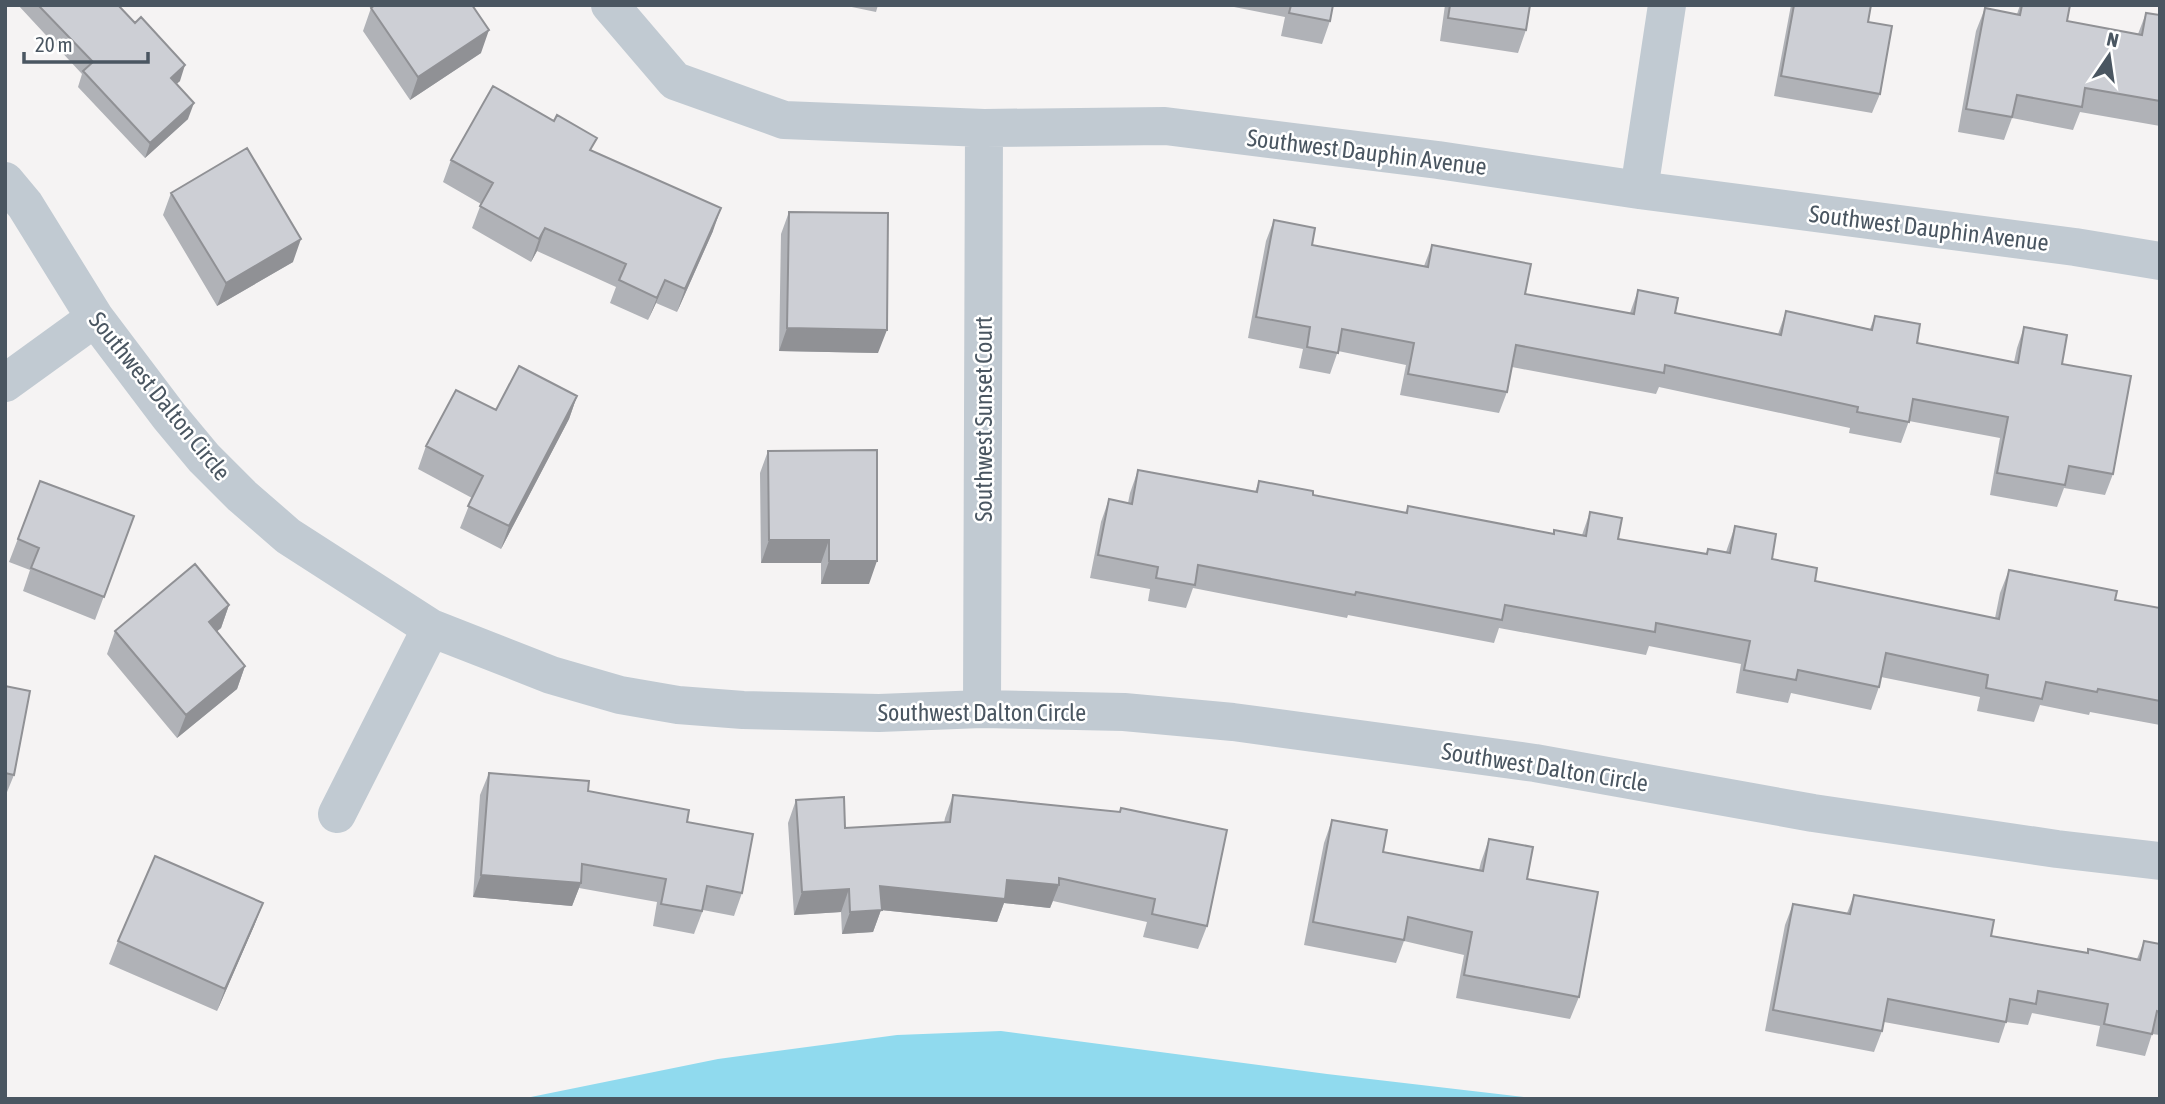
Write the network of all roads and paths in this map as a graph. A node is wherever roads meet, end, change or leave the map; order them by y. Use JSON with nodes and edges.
{"nodes":[{"id":1,"x":610,"y":5,"type":"edge"},
{"id":2,"x":1667,"y":5,"type":"edge"},
{"id":3,"x":984,"y":128,"type":"junction"},
{"id":4,"x":5,"y":181,"type":"edge"},
{"id":5,"x":1639,"y":190,"type":"junction"},
{"id":6,"x":2160,"y":261,"type":"edge"},
{"id":7,"x":95,"y":318,"type":"junction"},
{"id":8,"x":5,"y":383,"type":"edge"},
{"id":9,"x":431,"y":628,"type":"junction"},
{"id":10,"x":982,"y":709,"type":"junction"},
{"id":11,"x":337,"y":814,"type":"dead end"},
{"id":12,"x":2160,"y":861,"type":"edge"}],
"edges":[{"from":1,"to":3,"type":"street","name":"Southwest Dauphin Avenue"},
{"from":2,"to":5,"type":"street"},
{"from":3,"to":5,"type":"street","name":"Southwest Dauphin Avenue"},
{"from":3,"to":10,"type":"street","name":"Southwest Sunset Court"},
{"from":4,"to":7,"type":"street","name":"Southwest Dalton Circle"},
{"from":5,"to":6,"type":"street","name":"Southwest Dauphin Avenue"},
{"from":7,"to":8,"type":"street"},
{"from":7,"to":9,"type":"street","name":"Southwest Dalton Circle"},
{"from":9,"to":10,"type":"street","name":"Southwest Dalton Circle"},
{"from":9,"to":11,"type":"street"},
{"from":10,"to":12,"type":"street","name":"Southwest Dalton Circle"}]}
